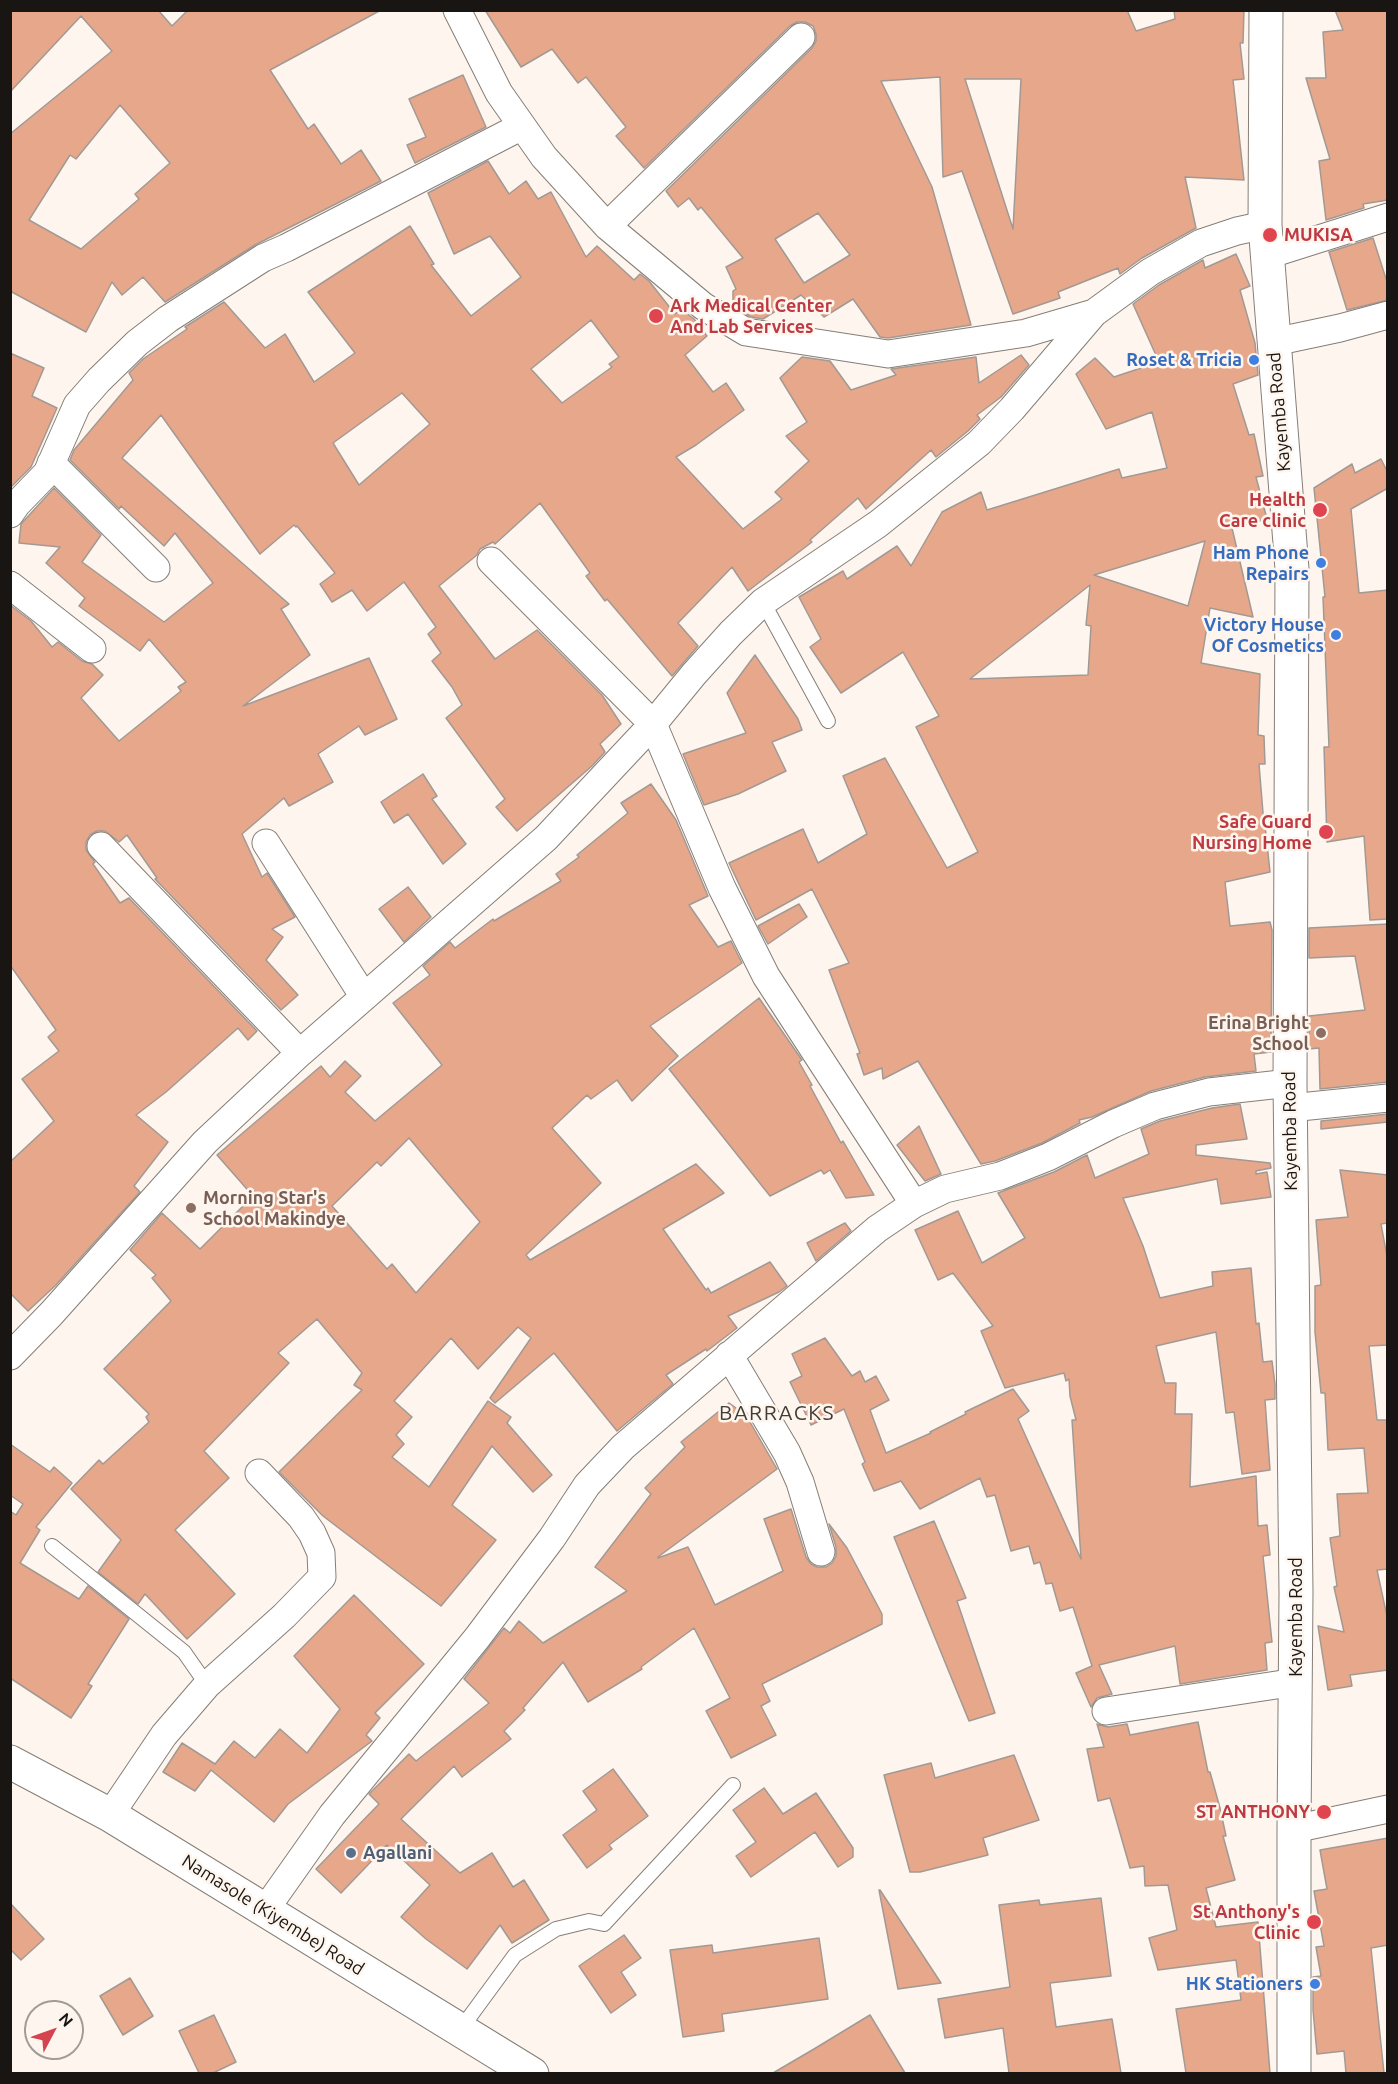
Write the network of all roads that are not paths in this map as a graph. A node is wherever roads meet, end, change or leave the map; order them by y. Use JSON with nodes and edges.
{"nodes":[{"id":1,"x":457,"y":10,"type":"edge"},
{"id":2,"x":1266,"y":10,"type":"edge"},
{"id":3,"x":801,"y":37,"type":"dead end"},
{"id":4,"x":522,"y":126,"type":"junction"},
{"id":5,"x":1388,"y":217,"type":"edge"},
{"id":6,"x":607,"y":226,"type":"junction"},
{"id":7,"x":1266,"y":240,"type":"junction"},
{"id":8,"x":1094,"y":313,"type":"junction"},
{"id":9,"x":1388,"y":315,"type":"edge"},
{"id":10,"x":1274,"y":342,"type":"junction"},
{"id":11,"x":51,"y":463,"type":"junction"},
{"id":12,"x":12,"y":506,"type":"edge"},
{"id":13,"x":491,"y":561,"type":"dead end"},
{"id":14,"x":156,"y":568,"type":"dead end"},
{"id":15,"x":10,"y":585,"type":"edge"},
{"id":16,"x":763,"y":602,"type":"junction"},
{"id":17,"x":92,"y":649,"type":"dead end"},
{"id":18,"x":828,"y":721,"type":"dead end"},
{"id":19,"x":653,"y":724,"type":"junction"},
{"id":20,"x":266,"y":843,"type":"dead end"},
{"id":21,"x":101,"y":846,"type":"dead end"},
{"id":22,"x":364,"y":998,"type":"junction"},
{"id":23,"x":300,"y":1053,"type":"junction"},
{"id":24,"x":1290,"y":1095,"type":"junction"},
{"id":25,"x":1388,"y":1098,"type":"edge"},
{"id":26,"x":914,"y":1204,"type":"junction"},
{"id":27,"x":729,"y":1355,"type":"junction"},
{"id":28,"x":10,"y":1356,"type":"edge"},
{"id":29,"x":259,"y":1473,"type":"dead end"},
{"id":30,"x":52,"y":1546,"type":"dead end"},
{"id":31,"x":821,"y":1552,"type":"dead end"},
{"id":32,"x":1296,"y":1682,"type":"junction"},
{"id":33,"x":207,"y":1685,"type":"junction"},
{"id":34,"x":1106,"y":1711,"type":"dead end"},
{"id":35,"x":10,"y":1762,"type":"edge"},
{"id":36,"x":733,"y":1785,"type":"dead end"},
{"id":37,"x":1388,"y":1809,"type":"edge"},
{"id":38,"x":110,"y":1815,"type":"junction"},
{"id":39,"x":1294,"y":1829,"type":"junction"},
{"id":40,"x":265,"y":1910,"type":"junction"},
{"id":41,"x":460,"y":2030,"type":"junction"},
{"id":42,"x":532,"y":2073,"type":"edge"},
{"id":43,"x":1294,"y":2073,"type":"edge"}],
"edges":[{"from":1,"to":4,"type":"street"},
{"from":2,"to":7,"type":"street","name":"Kayemba Road"},
{"from":3,"to":6,"type":"street"},
{"from":4,"to":6,"type":"street"},
{"from":4,"to":11,"type":"street"},
{"from":5,"to":7,"type":"street"},
{"from":6,"to":8,"type":"street"},
{"from":7,"to":8,"type":"street"},
{"from":7,"to":10,"type":"street","name":"Kayemba Road"},
{"from":8,"to":16,"type":"street"},
{"from":9,"to":10,"type":"street"},
{"from":10,"to":24,"type":"street","name":"Kayemba Road"},
{"from":11,"to":12,"type":"street"},
{"from":11,"to":14,"type":"street"},
{"from":13,"to":19,"type":"street"},
{"from":15,"to":17,"type":"street"},
{"from":16,"to":18,"type":"lane"},
{"from":16,"to":19,"type":"street"},
{"from":19,"to":22,"type":"street"},
{"from":19,"to":26,"type":"street"},
{"from":20,"to":22,"type":"street"},
{"from":21,"to":23,"type":"street"},
{"from":22,"to":23,"type":"street"},
{"from":23,"to":28,"type":"street"},
{"from":24,"to":25,"type":"street"},
{"from":24,"to":26,"type":"street"},
{"from":24,"to":32,"type":"street","name":"Kayemba Road"},
{"from":26,"to":27,"type":"street"},
{"from":27,"to":31,"type":"street"},
{"from":27,"to":40,"type":"street"},
{"from":29,"to":33,"type":"street"},
{"from":30,"to":33,"type":"lane"},
{"from":32,"to":34,"type":"street"},
{"from":32,"to":39,"type":"street","name":"Kayemba Road"},
{"from":33,"to":38,"type":"street"},
{"from":35,"to":38,"type":"street","name":"Namasole (Kiyembe) Road"},
{"from":36,"to":41,"type":"lane"},
{"from":37,"to":39,"type":"street"},
{"from":38,"to":40,"type":"street","name":"Namasole (Kiyembe) Road"},
{"from":39,"to":43,"type":"street","name":"Kayemba Road"},
{"from":40,"to":41,"type":"street","name":"Namasole (Kiyembe) Road"},
{"from":41,"to":42,"type":"street","name":"Namasole (Kiyembe) Road"}]}
